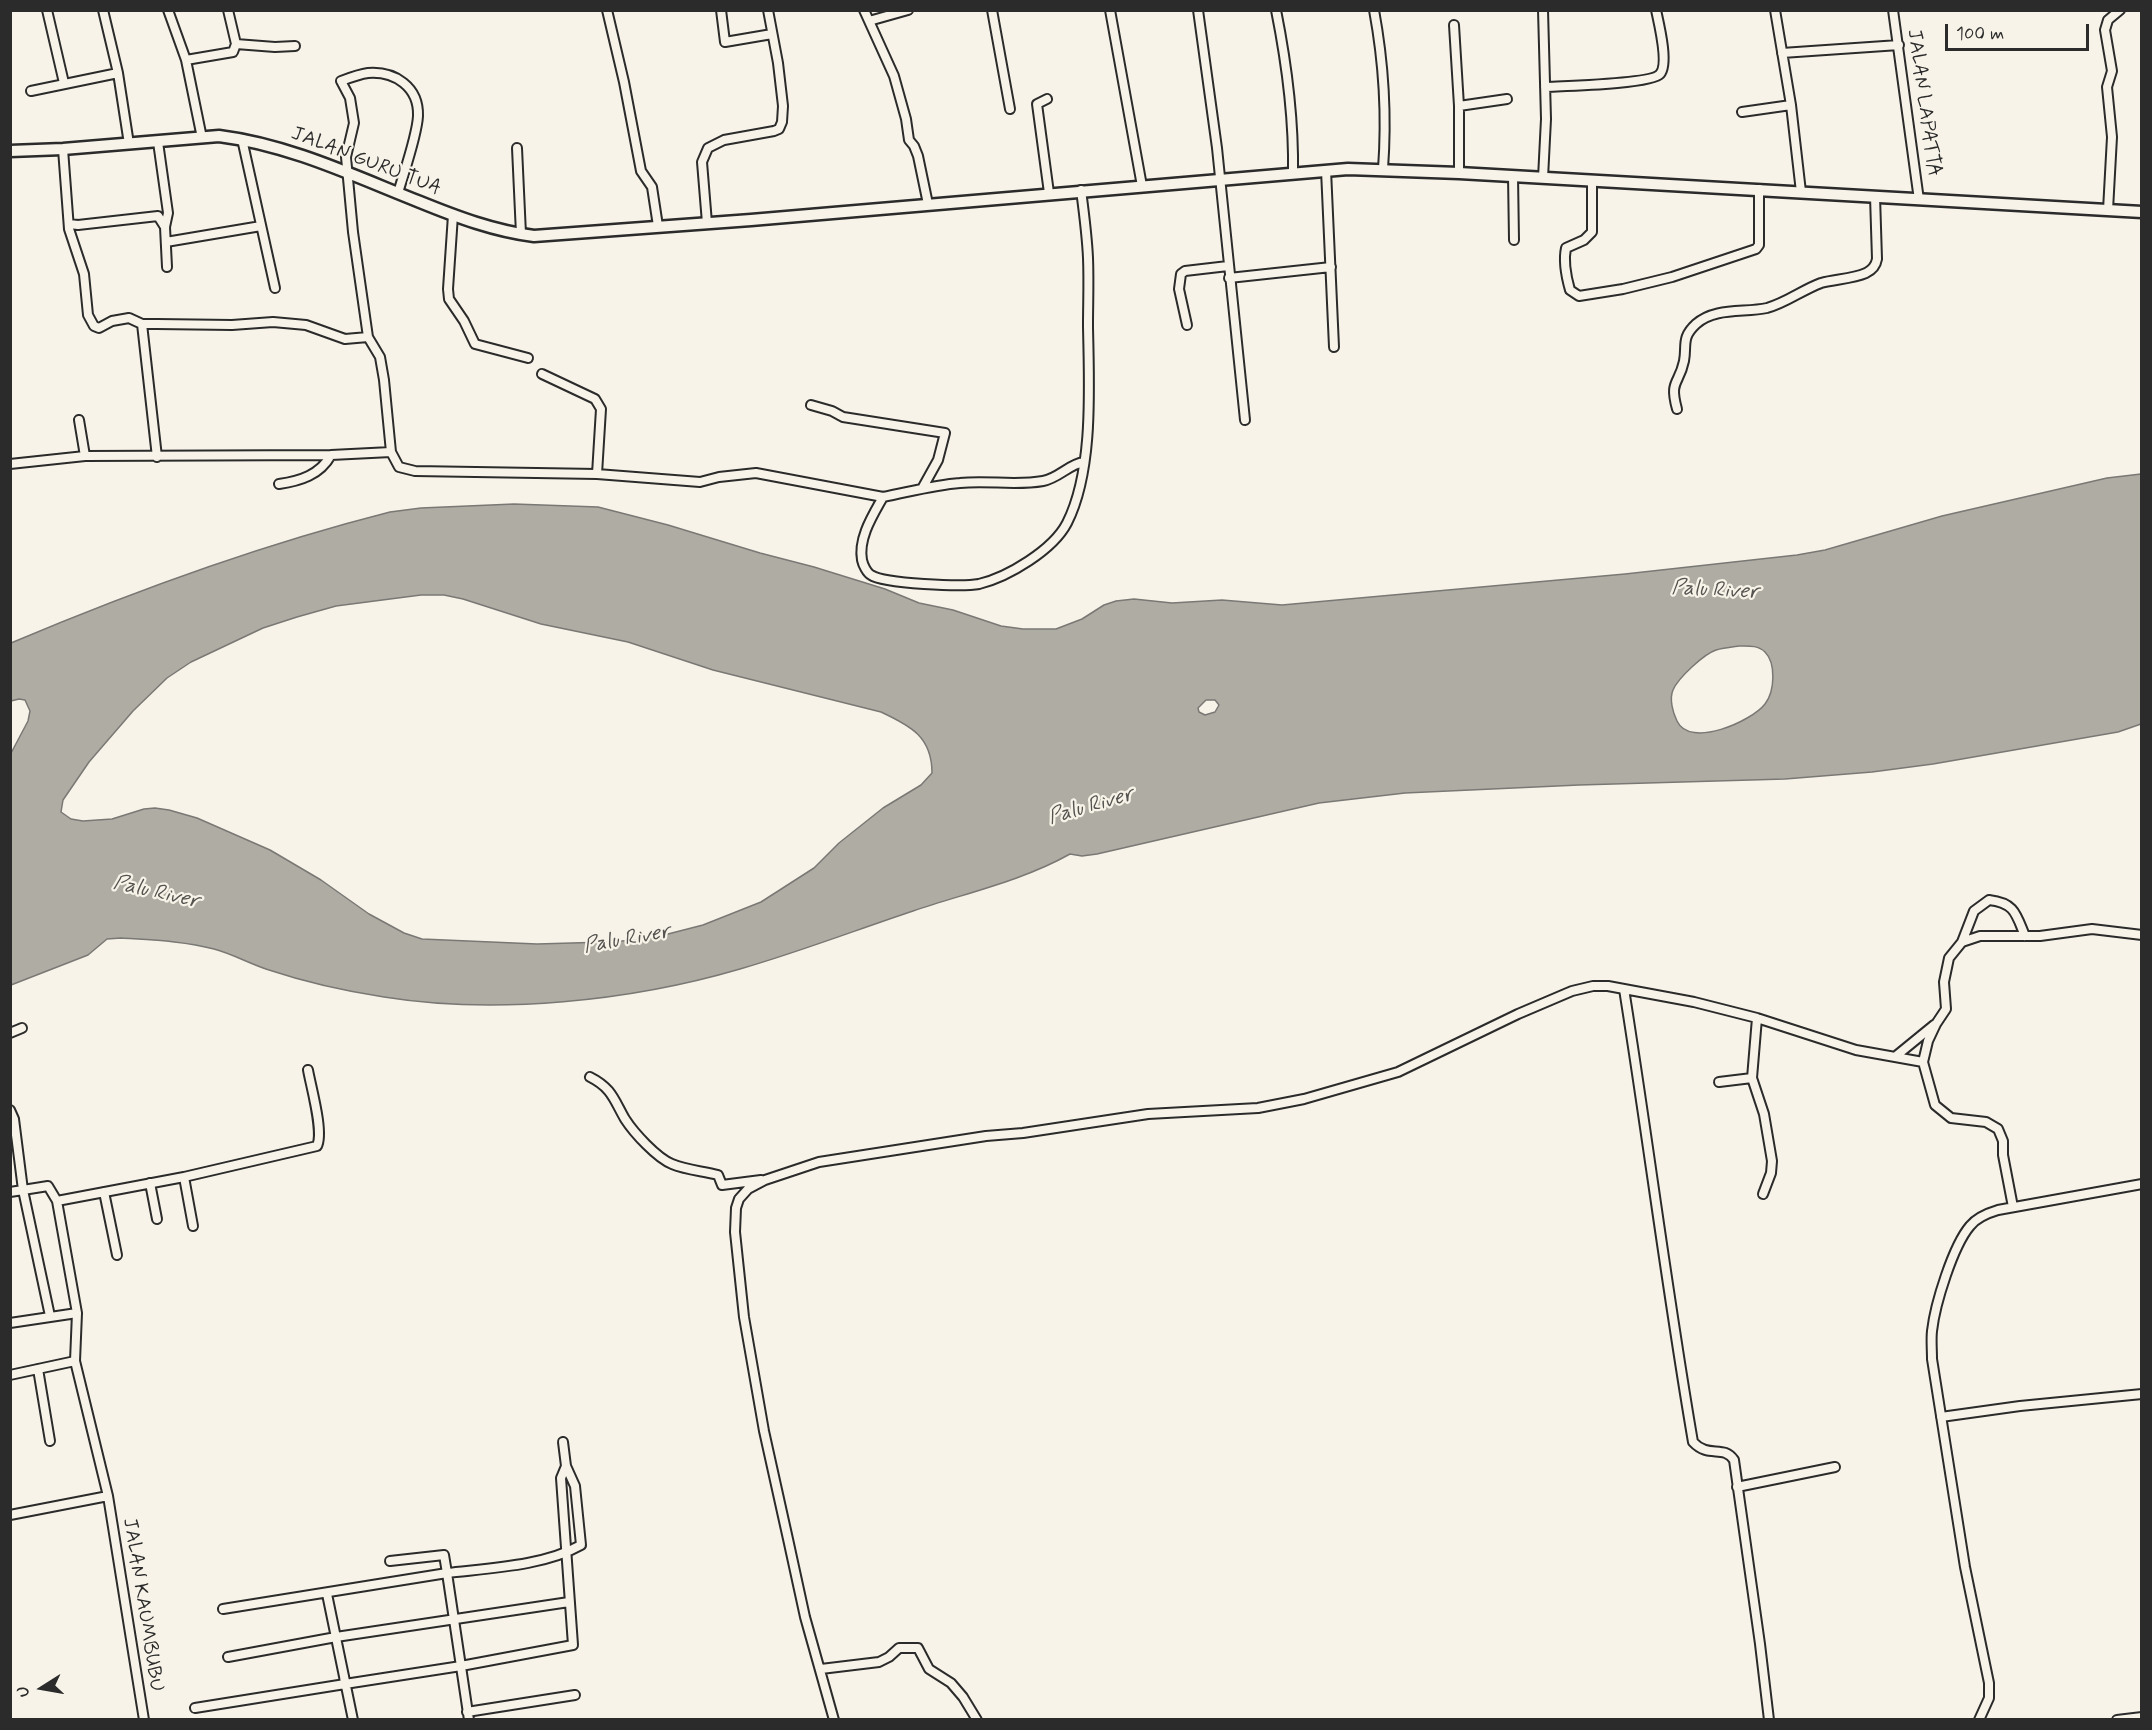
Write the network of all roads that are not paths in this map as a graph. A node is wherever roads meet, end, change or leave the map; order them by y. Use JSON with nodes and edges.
{"nodes":[{"id":1,"x":47,"y":10,"type":"edge"},
{"id":2,"x":103,"y":10,"type":"edge"},
{"id":3,"x":168,"y":10,"type":"edge"},
{"id":4,"x":228,"y":10,"type":"edge"},
{"id":5,"x":607,"y":10,"type":"edge"},
{"id":6,"x":721,"y":10,"type":"edge"},
{"id":7,"x":768,"y":10,"type":"edge"},
{"id":8,"x":864,"y":10,"type":"edge"},
{"id":9,"x":908,"y":10,"type":"edge"},
{"id":10,"x":992,"y":10,"type":"edge"},
{"id":11,"x":1110,"y":10,"type":"edge"},
{"id":12,"x":1198,"y":10,"type":"edge"},
{"id":13,"x":1276,"y":10,"type":"edge"},
{"id":14,"x":1374,"y":10,"type":"edge"},
{"id":15,"x":1543,"y":10,"type":"edge"},
{"id":16,"x":1656,"y":10,"type":"edge"},
{"id":17,"x":1775,"y":10,"type":"edge"},
{"id":18,"x":2120,"y":10,"type":"edge"},
{"id":19,"x":1895,"y":11,"type":"edge"},
{"id":20,"x":869,"y":21,"type":"junction"},
{"id":21,"x":1454,"y":24,"type":"dead end"},
{"id":22,"x":772,"y":34,"type":"junction"},
{"id":23,"x":237,"y":44,"type":"junction"},
{"id":24,"x":1899,"y":45,"type":"junction"},
{"id":25,"x":295,"y":46,"type":"dead end"},
{"id":26,"x":1782,"y":53,"type":"junction"},
{"id":27,"x":186,"y":60,"type":"junction"},
{"id":28,"x":118,"y":73,"type":"junction"},
{"id":29,"x":64,"y":83,"type":"junction"},
{"id":30,"x":1545,"y":87,"type":"junction"},
{"id":31,"x":31,"y":91,"type":"dead end"},
{"id":32,"x":1047,"y":99,"type":"dead end"},
{"id":33,"x":1507,"y":99,"type":"dead end"},
{"id":34,"x":1791,"y":105,"type":"junction"},
{"id":35,"x":1459,"y":106,"type":"junction"},
{"id":36,"x":1010,"y":109,"type":"dead end"},
{"id":37,"x":1742,"y":112,"type":"dead end"},
{"id":38,"x":202,"y":138,"type":"junction"},
{"id":39,"x":242,"y":139,"type":"junction"},
{"id":40,"x":158,"y":142,"type":"junction"},
{"id":41,"x":129,"y":144,"type":"junction"},
{"id":42,"x":517,"y":148,"type":"dead end"},
{"id":43,"x":63,"y":149,"type":"junction"},
{"id":44,"x":10,"y":152,"type":"edge"},
{"id":45,"x":1383,"y":169,"type":"junction"},
{"id":46,"x":1326,"y":170,"type":"junction"},
{"id":47,"x":348,"y":173,"type":"junction"},
{"id":48,"x":1459,"y":173,"type":"junction"},
{"id":49,"x":1293,"y":174,"type":"junction"},
{"id":50,"x":1514,"y":176,"type":"junction"},
{"id":51,"x":1543,"y":178,"type":"junction"},
{"id":52,"x":1219,"y":180,"type":"junction"},
{"id":53,"x":1592,"y":180,"type":"junction"},
{"id":54,"x":1142,"y":186,"type":"junction"},
{"id":55,"x":1759,"y":189,"type":"junction"},
{"id":56,"x":1080,"y":190,"type":"junction"},
{"id":57,"x":1801,"y":192,"type":"junction"},
{"id":58,"x":398,"y":193,"type":"junction"},
{"id":59,"x":1049,"y":194,"type":"junction"},
{"id":60,"x":1875,"y":196,"type":"junction"},
{"id":61,"x":1919,"y":200,"type":"junction"},
{"id":62,"x":928,"y":204,"type":"junction"},
{"id":63,"x":2108,"y":210,"type":"junction"},
{"id":64,"x":2142,"y":212,"type":"edge"},
{"id":65,"x":453,"y":215,"type":"junction"},
{"id":66,"x":707,"y":223,"type":"junction"},
{"id":67,"x":69,"y":224,"type":"junction"},
{"id":68,"x":261,"y":226,"type":"junction"},
{"id":69,"x":658,"y":226,"type":"junction"},
{"id":70,"x":165,"y":227,"type":"junction"},
{"id":71,"x":521,"y":234,"type":"junction"},
{"id":72,"x":1514,"y":240,"type":"dead end"},
{"id":73,"x":166,"y":242,"type":"junction"},
{"id":74,"x":1228,"y":266,"type":"junction"},
{"id":75,"x":167,"y":267,"type":"dead end"},
{"id":76,"x":1331,"y":267,"type":"junction"},
{"id":77,"x":1229,"y":278,"type":"junction"},
{"id":78,"x":274,"y":288,"type":"dead end"},
{"id":79,"x":142,"y":324,"type":"junction"},
{"id":80,"x":1187,"y":325,"type":"dead end"},
{"id":81,"x":368,"y":337,"type":"junction"},
{"id":82,"x":1334,"y":347,"type":"dead end"},
{"id":83,"x":528,"y":358,"type":"dead end"},
{"id":84,"x":542,"y":374,"type":"dead end"},
{"id":85,"x":811,"y":405,"type":"dead end"},
{"id":86,"x":1677,"y":409,"type":"dead end"},
{"id":87,"x":80,"y":420,"type":"dead end"},
{"id":88,"x":1245,"y":420,"type":"dead end"},
{"id":89,"x":391,"y":452,"type":"junction"},
{"id":90,"x":331,"y":455,"type":"junction"},
{"id":91,"x":85,"y":456,"type":"junction"},
{"id":92,"x":157,"y":457,"type":"junction"},
{"id":93,"x":1084,"y":462,"type":"junction"},
{"id":94,"x":10,"y":464,"type":"edge"},
{"id":95,"x":597,"y":474,"type":"junction"},
{"id":96,"x":279,"y":484,"type":"dead end"},
{"id":97,"x":923,"y":487,"type":"junction"},
{"id":98,"x":883,"y":497,"type":"junction"},
{"id":99,"x":2142,"y":935,"type":"edge"},
{"id":100,"x":2025,"y":936,"type":"junction"},
{"id":101,"x":1962,"y":942,"type":"junction"},
{"id":102,"x":1624,"y":988,"type":"junction"},
{"id":103,"x":1757,"y":1018,"type":"junction"},
{"id":104,"x":1936,"y":1024,"type":"junction"},
{"id":105,"x":22,"y":1028,"type":"dead end"},
{"id":106,"x":10,"y":1033,"type":"edge"},
{"id":107,"x":1896,"y":1056,"type":"junction"},
{"id":108,"x":1923,"y":1062,"type":"junction"},
{"id":109,"x":308,"y":1070,"type":"dead end"},
{"id":110,"x":590,"y":1077,"type":"dead end"},
{"id":111,"x":1752,"y":1078,"type":"junction"},
{"id":112,"x":1719,"y":1082,"type":"dead end"},
{"id":113,"x":10,"y":1110,"type":"edge"},
{"id":114,"x":184,"y":1177,"type":"junction"},
{"id":115,"x":765,"y":1180,"type":"junction"},
{"id":116,"x":150,"y":1183,"type":"junction"},
{"id":117,"x":2142,"y":1184,"type":"edge"},
{"id":118,"x":23,"y":1190,"type":"junction"},
{"id":119,"x":104,"y":1191,"type":"junction"},
{"id":120,"x":10,"y":1192,"type":"edge"},
{"id":121,"x":1763,"y":1194,"type":"dead end"},
{"id":122,"x":57,"y":1201,"type":"junction"},
{"id":123,"x":2013,"y":1208,"type":"junction"},
{"id":124,"x":158,"y":1219,"type":"dead end"},
{"id":125,"x":193,"y":1226,"type":"dead end"},
{"id":126,"x":117,"y":1255,"type":"dead end"},
{"id":127,"x":77,"y":1313,"type":"junction"},
{"id":128,"x":50,"y":1316,"type":"junction"},
{"id":129,"x":10,"y":1323,"type":"edge"},
{"id":130,"x":75,"y":1361,"type":"junction"},
{"id":131,"x":38,"y":1369,"type":"junction"},
{"id":132,"x":10,"y":1375,"type":"edge"},
{"id":133,"x":2142,"y":1394,"type":"edge"},
{"id":134,"x":1941,"y":1417,"type":"junction"},
{"id":135,"x":50,"y":1441,"type":"dead end"},
{"id":136,"x":563,"y":1442,"type":"dead end"},
{"id":137,"x":566,"y":1466,"type":"junction"},
{"id":138,"x":1835,"y":1467,"type":"dead end"},
{"id":139,"x":1737,"y":1487,"type":"junction"},
{"id":140,"x":108,"y":1496,"type":"junction"},
{"id":141,"x":10,"y":1515,"type":"edge"},
{"id":142,"x":565,"y":1554,"type":"junction"},
{"id":143,"x":390,"y":1561,"type":"dead end"},
{"id":144,"x":447,"y":1573,"type":"junction"},
{"id":145,"x":327,"y":1594,"type":"junction"},
{"id":146,"x":569,"y":1602,"type":"junction"},
{"id":147,"x":223,"y":1609,"type":"dead end"},
{"id":148,"x":454,"y":1620,"type":"junction"},
{"id":149,"x":336,"y":1637,"type":"junction"},
{"id":150,"x":228,"y":1657,"type":"dead end"},
{"id":151,"x":461,"y":1666,"type":"junction"},
{"id":152,"x":821,"y":1670,"type":"junction"},
{"id":153,"x":345,"y":1683,"type":"junction"},
{"id":154,"x":575,"y":1695,"type":"dead end"},
{"id":155,"x":195,"y":1708,"type":"dead end"},
{"id":156,"x":468,"y":1716,"type":"edge"},
{"id":157,"x":2142,"y":1717,"type":"edge"},
{"id":158,"x":144,"y":1719,"type":"edge"},
{"id":159,"x":353,"y":1719,"type":"edge"},
{"id":160,"x":834,"y":1719,"type":"edge"},
{"id":161,"x":977,"y":1719,"type":"edge"},
{"id":162,"x":1769,"y":1719,"type":"edge"},
{"id":163,"x":1983,"y":1719,"type":"edge"},
{"id":164,"x":2117,"y":1719,"type":"edge"}],
"edges":[{"from":1,"to":29,"type":"street"},
{"from":2,"to":28,"type":"street"},
{"from":3,"to":27,"type":"street"},
{"from":4,"to":23,"type":"street"},
{"from":5,"to":69,"type":"street"},
{"from":6,"to":22,"type":"street"},
{"from":7,"to":22,"type":"street"},
{"from":8,"to":20,"type":"street"},
{"from":9,"to":20,"type":"street"},
{"from":10,"to":36,"type":"street"},
{"from":11,"to":54,"type":"street"},
{"from":12,"to":52,"type":"street"},
{"from":13,"to":49,"type":"street"},
{"from":14,"to":45,"type":"street"},
{"from":15,"to":30,"type":"street"},
{"from":16,"to":30,"type":"street"},
{"from":17,"to":26,"type":"street"},
{"from":18,"to":63,"type":"street"},
{"from":19,"to":24,"type":"street","name":"JALAN LAPATTA"},
{"from":20,"to":62,"type":"street"},
{"from":21,"to":35,"type":"street"},
{"from":22,"to":66,"type":"street"},
{"from":23,"to":25,"type":"street"},
{"from":23,"to":27,"type":"street"},
{"from":24,"to":26,"type":"street"},
{"from":24,"to":61,"type":"street","name":"JALAN LAPATTA"},
{"from":26,"to":34,"type":"street"},
{"from":27,"to":38,"type":"street"},
{"from":28,"to":29,"type":"street"},
{"from":28,"to":41,"type":"street"},
{"from":29,"to":31,"type":"street"},
{"from":30,"to":51,"type":"street"},
{"from":32,"to":59,"type":"street"},
{"from":33,"to":35,"type":"street"},
{"from":34,"to":37,"type":"street"},
{"from":34,"to":57,"type":"street"},
{"from":35,"to":48,"type":"street"},
{"from":38,"to":39,"type":"main road","name":"JALAN GURU TUA"},
{"from":38,"to":40,"type":"main road","name":"JALAN GURU TUA"},
{"from":39,"to":47,"type":"main road","name":"JALAN GURU TUA"},
{"from":39,"to":68,"type":"street"},
{"from":40,"to":41,"type":"main road","name":"JALAN GURU TUA"},
{"from":40,"to":70,"type":"street"},
{"from":41,"to":43,"type":"main road","name":"JALAN GURU TUA"},
{"from":42,"to":71,"type":"street"},
{"from":43,"to":44,"type":"main road","name":"JALAN GURU TUA"},
{"from":43,"to":67,"type":"street"},
{"from":45,"to":46,"type":"main road","name":"JALAN GURU TUA"},
{"from":45,"to":48,"type":"main road","name":"JALAN GURU TUA"},
{"from":46,"to":49,"type":"main road","name":"JALAN GURU TUA"},
{"from":46,"to":76,"type":"street"},
{"from":47,"to":58,"type":"main road","name":"JALAN GURU TUA"},
{"from":47,"to":58,"type":"street"},
{"from":47,"to":81,"type":"street"},
{"from":48,"to":50,"type":"main road","name":"JALAN GURU TUA"},
{"from":49,"to":52,"type":"main road","name":"JALAN GURU TUA"},
{"from":50,"to":51,"type":"main road","name":"JALAN GURU TUA"},
{"from":50,"to":72,"type":"street"},
{"from":51,"to":53,"type":"main road","name":"JALAN GURU TUA"},
{"from":52,"to":54,"type":"main road","name":"JALAN GURU TUA"},
{"from":52,"to":74,"type":"street"},
{"from":53,"to":55,"type":"main road","name":"JALAN GURU TUA"},
{"from":53,"to":55,"type":"street"},
{"from":54,"to":56,"type":"main road","name":"JALAN GURU TUA"},
{"from":55,"to":57,"type":"main road","name":"JALAN GURU TUA"},
{"from":56,"to":59,"type":"main road","name":"JALAN GURU TUA"},
{"from":56,"to":93,"type":"street"},
{"from":57,"to":60,"type":"main road","name":"JALAN GURU TUA"},
{"from":58,"to":65,"type":"main road","name":"JALAN GURU TUA"},
{"from":59,"to":62,"type":"main road","name":"JALAN GURU TUA"},
{"from":60,"to":61,"type":"main road","name":"JALAN GURU TUA"},
{"from":60,"to":86,"type":"street"},
{"from":61,"to":63,"type":"main road","name":"JALAN GURU TUA"},
{"from":62,"to":66,"type":"main road","name":"JALAN GURU TUA"},
{"from":63,"to":64,"type":"main road","name":"JALAN GURU TUA"},
{"from":65,"to":71,"type":"main road","name":"JALAN GURU TUA"},
{"from":65,"to":83,"type":"street"},
{"from":66,"to":69,"type":"main road","name":"JALAN GURU TUA"},
{"from":67,"to":70,"type":"street"},
{"from":67,"to":79,"type":"street"},
{"from":68,"to":73,"type":"street"},
{"from":68,"to":78,"type":"street"},
{"from":69,"to":71,"type":"main road","name":"JALAN GURU TUA"},
{"from":70,"to":73,"type":"street"},
{"from":73,"to":75,"type":"street"},
{"from":74,"to":77,"type":"street"},
{"from":74,"to":80,"type":"street"},
{"from":76,"to":77,"type":"street"},
{"from":76,"to":82,"type":"street"},
{"from":77,"to":88,"type":"street"},
{"from":79,"to":81,"type":"street"},
{"from":79,"to":92,"type":"street"},
{"from":81,"to":89,"type":"street"},
{"from":84,"to":95,"type":"street"},
{"from":85,"to":97,"type":"street"},
{"from":87,"to":91,"type":"street"},
{"from":89,"to":90,"type":"street"},
{"from":89,"to":95,"type":"street"},
{"from":90,"to":92,"type":"street"},
{"from":90,"to":96,"type":"street"},
{"from":91,"to":92,"type":"street"},
{"from":91,"to":94,"type":"street"},
{"from":93,"to":97,"type":"street"},
{"from":93,"to":98,"type":"street"},
{"from":95,"to":98,"type":"street"},
{"from":97,"to":98,"type":"street"},
{"from":99,"to":100,"type":"street"},
{"from":100,"to":101,"type":"street"},
{"from":100,"to":101,"type":"street"},
{"from":101,"to":104,"type":"street"},
{"from":102,"to":103,"type":"street"},
{"from":102,"to":115,"type":"street"},
{"from":102,"to":139,"type":"street"},
{"from":103,"to":107,"type":"street"},
{"from":103,"to":111,"type":"street"},
{"from":104,"to":107,"type":"street"},
{"from":104,"to":108,"type":"street"},
{"from":105,"to":106,"type":"street"},
{"from":107,"to":108,"type":"street"},
{"from":108,"to":123,"type":"street"},
{"from":109,"to":114,"type":"street"},
{"from":110,"to":115,"type":"street"},
{"from":111,"to":112,"type":"street"},
{"from":111,"to":121,"type":"street"},
{"from":113,"to":118,"type":"street"},
{"from":114,"to":116,"type":"street"},
{"from":114,"to":125,"type":"street"},
{"from":115,"to":152,"type":"street"},
{"from":116,"to":119,"type":"street"},
{"from":116,"to":124,"type":"street"},
{"from":117,"to":123,"type":"street"},
{"from":118,"to":120,"type":"street"},
{"from":118,"to":122,"type":"street"},
{"from":118,"to":128,"type":"street"},
{"from":119,"to":122,"type":"street"},
{"from":119,"to":126,"type":"street"},
{"from":122,"to":127,"type":"street","name":"JALAN KAUMBUBU"},
{"from":123,"to":134,"type":"street"},
{"from":127,"to":128,"type":"street"},
{"from":127,"to":130,"type":"street","name":"JALAN KAUMBUBU"},
{"from":128,"to":129,"type":"street"},
{"from":130,"to":131,"type":"street"},
{"from":130,"to":140,"type":"street","name":"JALAN KAUMBUBU"},
{"from":131,"to":132,"type":"street"},
{"from":131,"to":135,"type":"street"},
{"from":133,"to":134,"type":"street"},
{"from":134,"to":163,"type":"street"},
{"from":136,"to":137,"type":"street"},
{"from":137,"to":142,"type":"street"},
{"from":137,"to":142,"type":"street"},
{"from":138,"to":139,"type":"street"},
{"from":139,"to":162,"type":"street"},
{"from":140,"to":141,"type":"street"},
{"from":140,"to":158,"type":"street","name":"JALAN KAUMBUBU"},
{"from":142,"to":144,"type":"street"},
{"from":142,"to":146,"type":"street"},
{"from":143,"to":144,"type":"street"},
{"from":144,"to":145,"type":"street"},
{"from":144,"to":148,"type":"street"},
{"from":145,"to":147,"type":"street"},
{"from":145,"to":149,"type":"street"},
{"from":146,"to":148,"type":"street"},
{"from":146,"to":151,"type":"street"},
{"from":148,"to":149,"type":"street"},
{"from":148,"to":151,"type":"street"},
{"from":149,"to":150,"type":"street"},
{"from":149,"to":153,"type":"street"},
{"from":151,"to":153,"type":"street"},
{"from":151,"to":156,"type":"street"},
{"from":152,"to":160,"type":"street"},
{"from":152,"to":161,"type":"street"},
{"from":153,"to":155,"type":"street"},
{"from":153,"to":159,"type":"street"},
{"from":154,"to":156,"type":"street"},
{"from":157,"to":164,"type":"street"}]}
